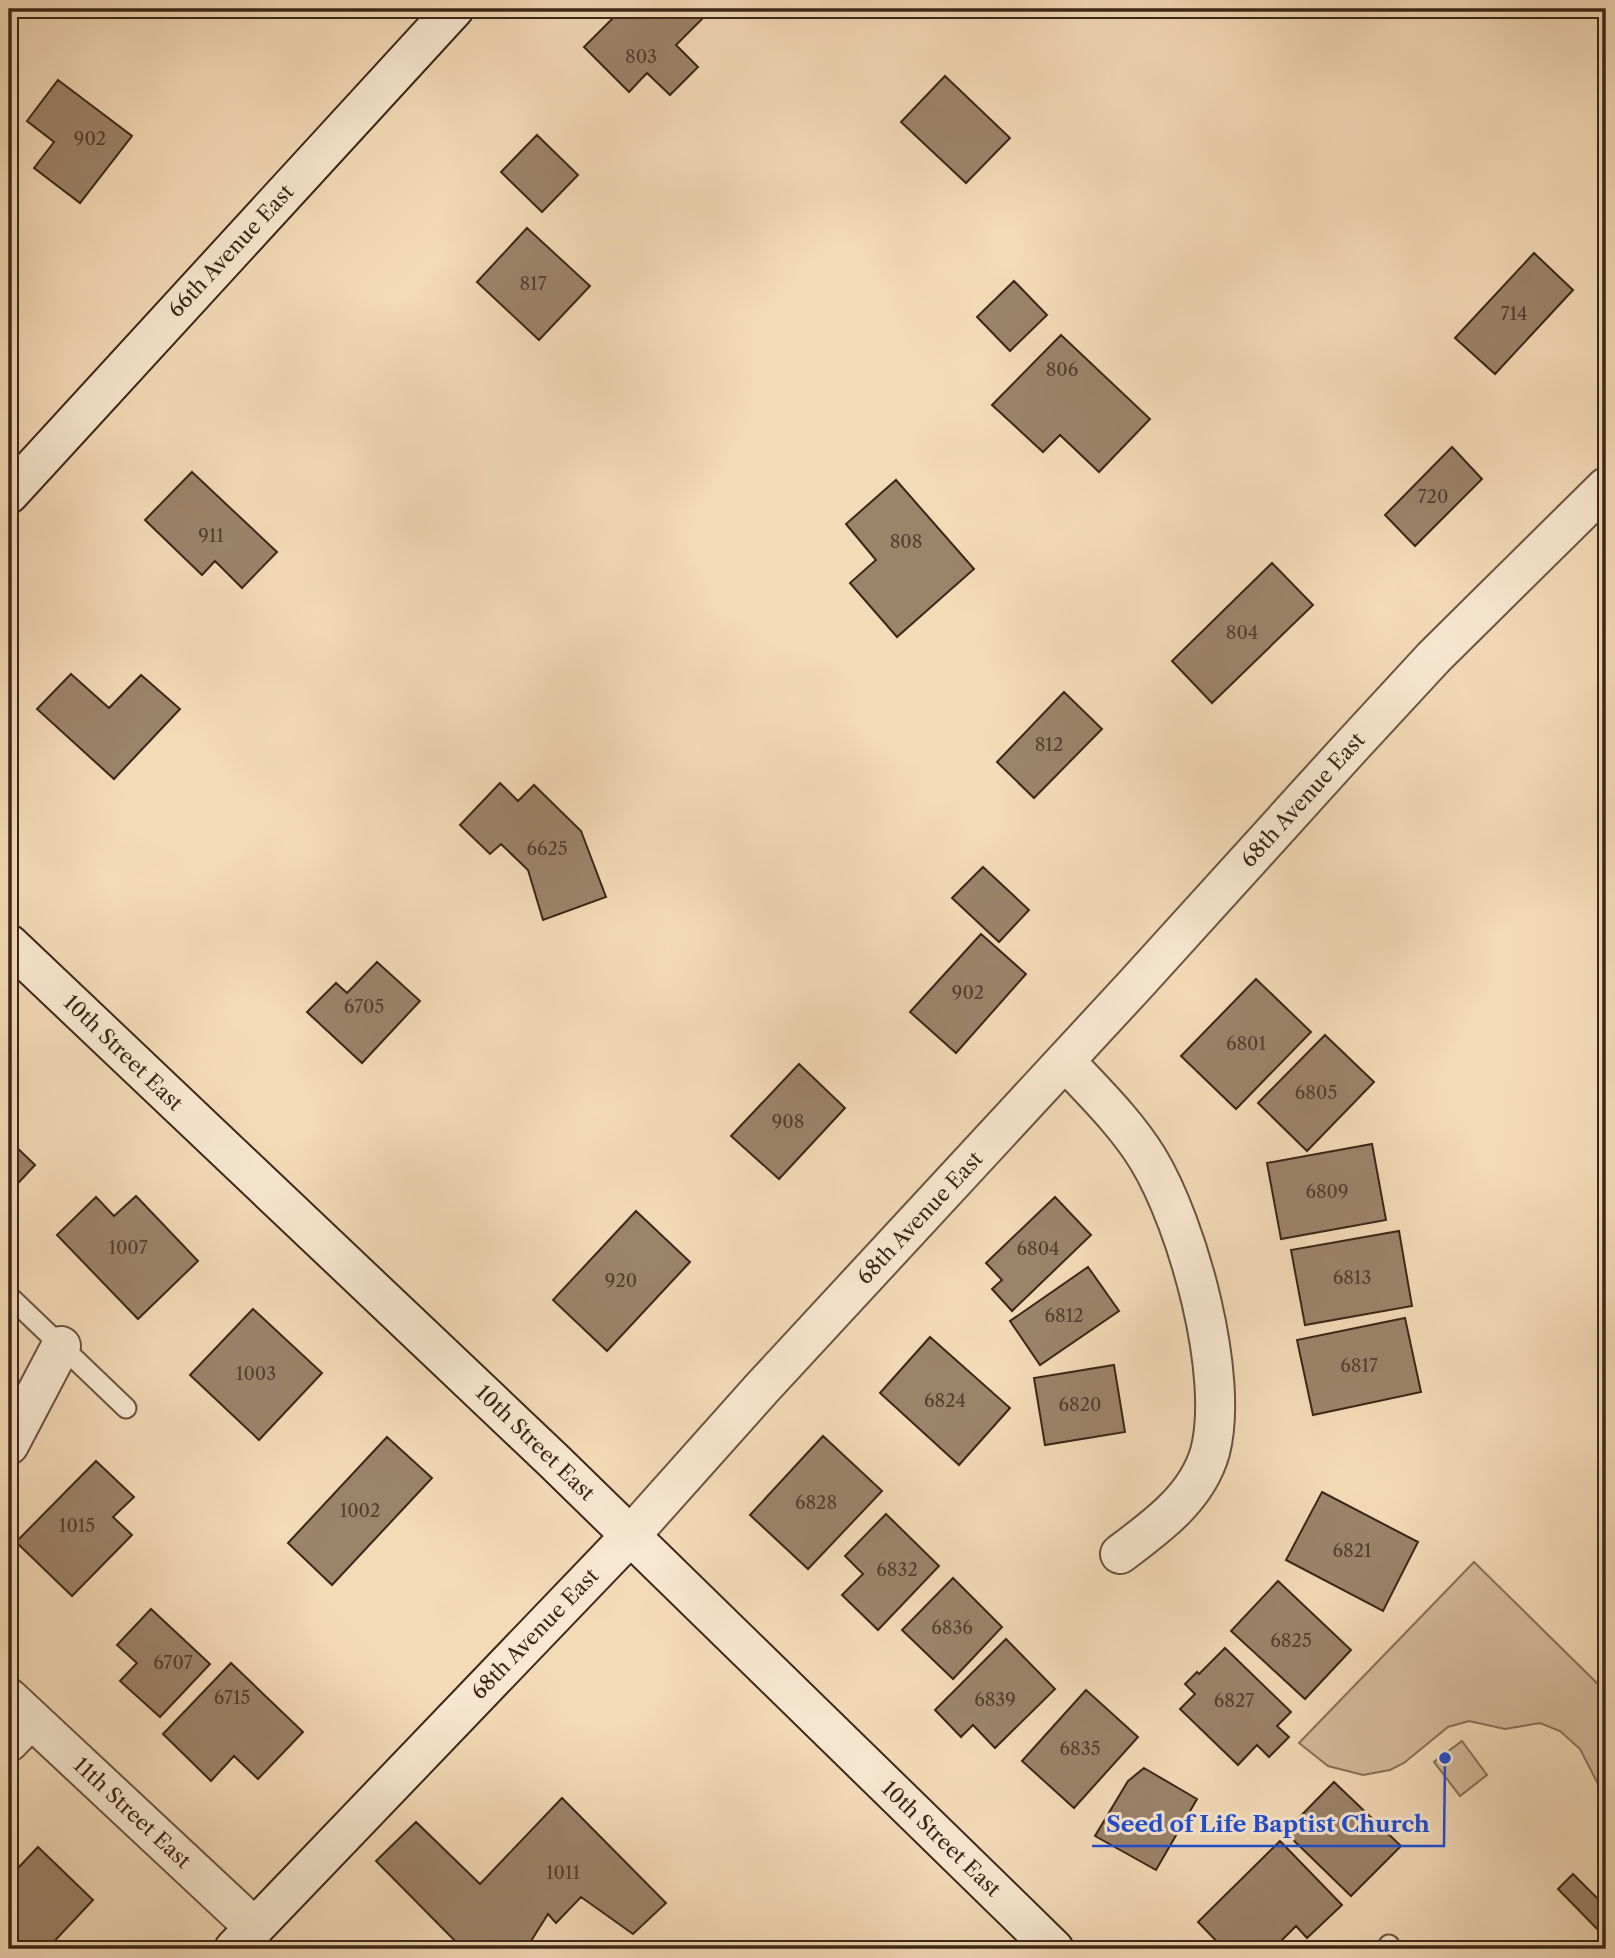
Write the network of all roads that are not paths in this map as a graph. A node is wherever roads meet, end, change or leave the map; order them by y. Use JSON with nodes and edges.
{"nodes":[{"id":1,"x":454,"y":9,"type":"edge"},
{"id":2,"x":1606,"y":486,"type":"edge"},
{"id":3,"x":9,"y":494,"type":"edge"},
{"id":4,"x":9,"y":944,"type":"edge"},
{"id":5,"x":1065,"y":1061,"type":"junction"},
{"id":6,"x":9,"y":1296,"type":"edge"},
{"id":7,"x":61,"y":1346,"type":"junction"},
{"id":8,"x":126,"y":1408,"type":"dead end"},
{"id":9,"x":9,"y":1445,"type":"edge"},
{"id":10,"x":630,"y":1536,"type":"junction"},
{"id":11,"x":1120,"y":1554,"type":"dead end"},
{"id":12,"x":16,"y":1720,"type":"edge"},
{"id":13,"x":244,"y":1938,"type":"edge"},
{"id":14,"x":1054,"y":1949,"type":"edge"}],
"edges":[{"from":1,"to":3,"type":"street","name":"66th Avenue East"},
{"from":2,"to":5,"type":"street","name":"68th Avenue East"},
{"from":4,"to":10,"type":"street","name":"10th Street East"},
{"from":5,"to":10,"type":"street","name":"68th Avenue East"},
{"from":5,"to":11,"type":"street"},
{"from":6,"to":7,"type":"lane"},
{"from":7,"to":8,"type":"lane"},
{"from":7,"to":9,"type":"street"},
{"from":10,"to":13,"type":"street","name":"68th Avenue East"},
{"from":10,"to":14,"type":"street","name":"10th Street East"},
{"from":12,"to":13,"type":"street","name":"11th Street East"}]}
